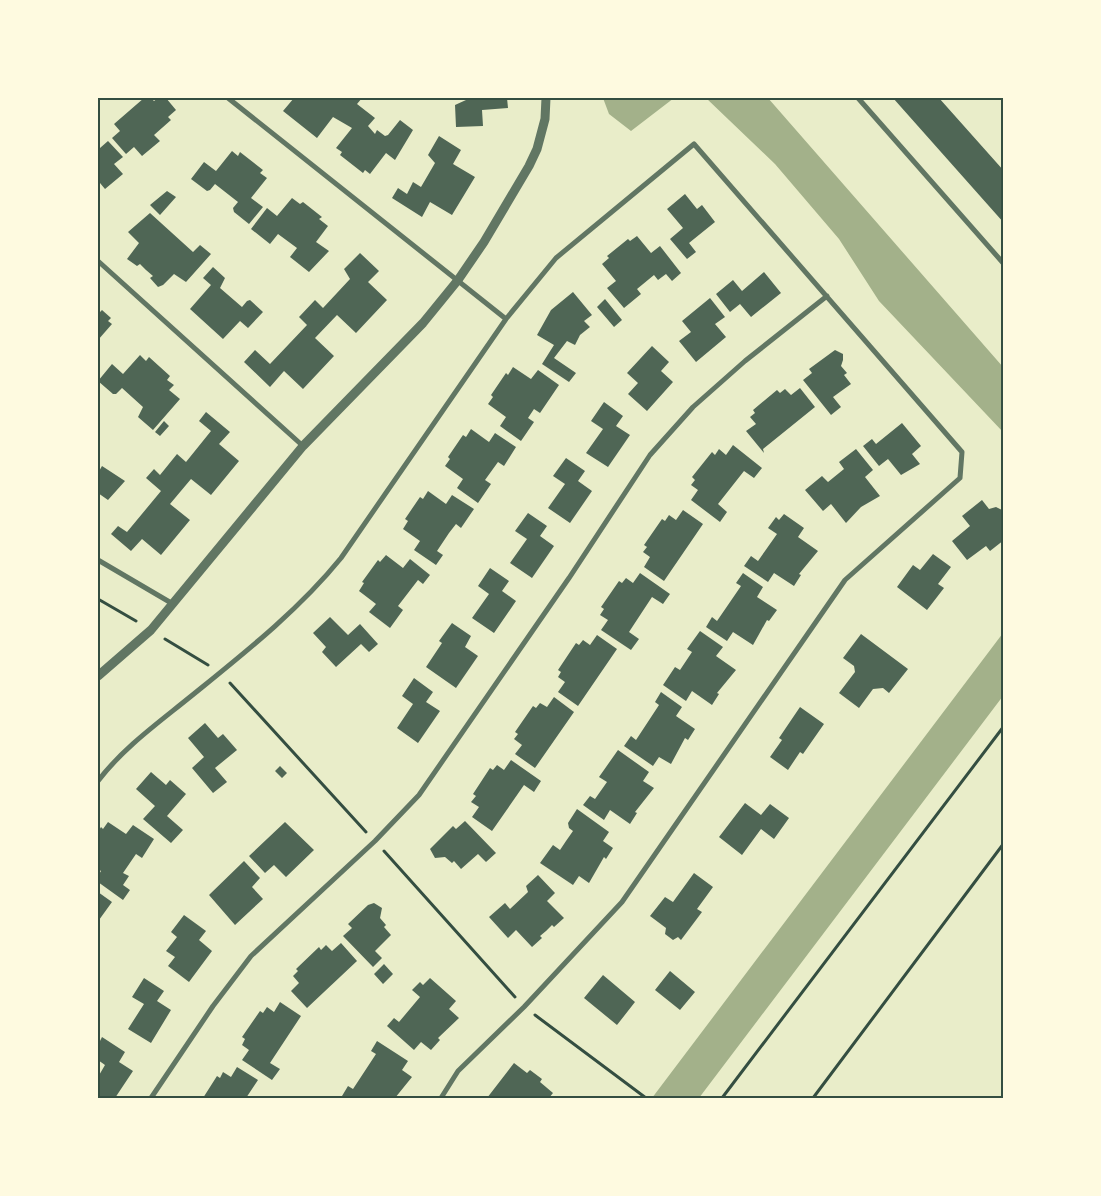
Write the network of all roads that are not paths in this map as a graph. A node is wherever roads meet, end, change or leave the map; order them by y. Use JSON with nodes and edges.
{"nodes":[{"id":1,"x":228,"y":98,"type":"edge"},
{"id":2,"x":546,"y":98,"type":"edge"},
{"id":3,"x":858,"y":98,"type":"edge"},
{"id":4,"x":98,"y":261,"type":"edge"},
{"id":5,"x":1004,"y":264,"type":"edge"},
{"id":6,"x":458,"y":280,"type":"junction"},
{"id":7,"x":827,"y":296,"type":"junction"},
{"id":8,"x":506,"y":319,"type":"junction"},
{"id":9,"x":303,"y":446,"type":"junction"},
{"id":10,"x":98,"y":560,"type":"edge"},
{"id":11,"x":174,"y":604,"type":"junction"},
{"id":12,"x":98,"y":676,"type":"edge"},
{"id":13,"x":98,"y":781,"type":"edge"},
{"id":14,"x":151,"y":1098,"type":"edge"},
{"id":15,"x":441,"y":1098,"type":"edge"}],
"edges":[{"from":1,"to":6,"type":"street"},
{"from":2,"to":6,"type":"street"},
{"from":3,"to":5,"type":"street"},
{"from":4,"to":9,"type":"street"},
{"from":6,"to":8,"type":"street"},
{"from":6,"to":9,"type":"street"},
{"from":7,"to":8,"type":"street"},
{"from":7,"to":14,"type":"street"},
{"from":7,"to":15,"type":"street"},
{"from":8,"to":13,"type":"street"},
{"from":9,"to":11,"type":"street"},
{"from":10,"to":11,"type":"street"},
{"from":11,"to":12,"type":"street"}]}
